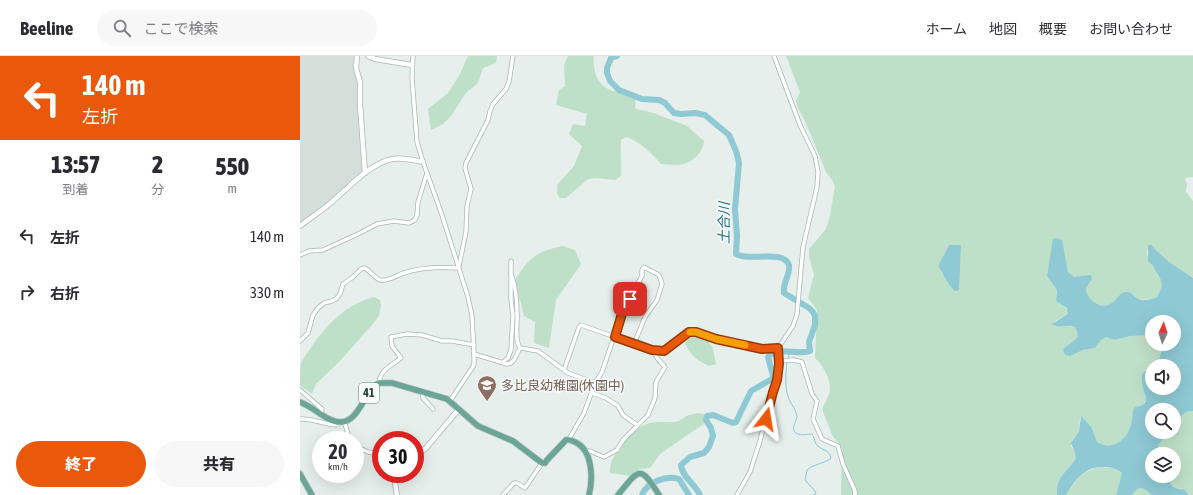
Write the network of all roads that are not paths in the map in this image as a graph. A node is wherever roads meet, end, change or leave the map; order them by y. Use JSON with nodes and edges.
{"nodes":[{"id":1,"x":356,"y":56,"type":"edge"},
{"id":2,"x":368,"y":56,"type":"edge"},
{"id":3,"x":413,"y":56,"type":"edge"},
{"id":4,"x":512,"y":56,"type":"edge"},
{"id":5,"x":774,"y":56,"type":"edge"},
{"id":6,"x":412,"y":65,"type":"junction"},
{"id":7,"x":422,"y":162,"type":"junction"},
{"id":8,"x":365,"y":173,"type":"junction"},
{"id":9,"x":427,"y":173,"type":"junction"},
{"id":10,"x":300,"y":226,"type":"edge"},
{"id":11,"x":300,"y":255,"type":"edge"},
{"id":12,"x":511,"y":262,"type":"dead end"},
{"id":13,"x":458,"y":268,"type":"junction"},
{"id":14,"x":511,"y":274,"type":"junction"},
{"id":15,"x":615,"y":337,"type":"junction"},
{"id":16,"x":300,"y":341,"type":"edge"},
{"id":17,"x":634,"y":344,"type":"junction"},
{"id":18,"x":474,"y":345,"type":"junction"},
{"id":19,"x":520,"y":348,"type":"junction"},
{"id":20,"x":778,"y":348,"type":"junction"},
{"id":21,"x":652,"y":350,"type":"junction"},
{"id":22,"x":474,"y":354,"type":"junction"},
{"id":23,"x":779,"y":361,"type":"junction"},
{"id":24,"x":503,"y":362,"type":"junction"},
{"id":25,"x":564,"y":370,"type":"junction"},
{"id":26,"x":379,"y":383,"type":"junction"},
{"id":27,"x":595,"y":383,"type":"junction"},
{"id":28,"x":300,"y":390,"type":"edge"},
{"id":29,"x":422,"y":392,"type":"junction"},
{"id":30,"x":592,"y":392,"type":"junction"},
{"id":31,"x":450,"y":401,"type":"junction"},
{"id":32,"x":300,"y":402,"type":"edge"},
{"id":33,"x":433,"y":410,"type":"dead end"},
{"id":34,"x":459,"y":410,"type":"junction"},
{"id":35,"x":321,"y":414,"type":"junction"},
{"id":36,"x":300,"y":418,"type":"edge"},
{"id":37,"x":342,"y":422,"type":"junction"},
{"id":38,"x":637,"y":425,"type":"junction"},
{"id":39,"x":346,"y":431,"type":"edge"},
{"id":40,"x":569,"y":439,"type":"junction"},
{"id":41,"x":424,"y":450,"type":"edge"},
{"id":42,"x":585,"y":451,"type":"junction"},
{"id":43,"x":542,"y":463,"type":"junction"},
{"id":44,"x":300,"y":474,"type":"edge"},
{"id":45,"x":395,"y":483,"type":"edge"},
{"id":46,"x":312,"y":495,"type":"edge"},
{"id":47,"x":397,"y":495,"type":"edge"},
{"id":48,"x":503,"y":495,"type":"edge"},
{"id":49,"x":589,"y":495,"type":"edge"},
{"id":50,"x":618,"y":495,"type":"edge"},
{"id":51,"x":659,"y":495,"type":"edge"},
{"id":52,"x":737,"y":495,"type":"edge"},
{"id":53,"x":855,"y":495,"type":"edge"}],
"edges":[{"from":1,"to":8,"type":"street"},
{"from":2,"to":6,"type":"street"},
{"from":3,"to":6,"type":"street"},
{"from":4,"to":13,"type":"street"},
{"from":5,"to":20,"type":"street"},
{"from":6,"to":7,"type":"street"},
{"from":7,"to":8,"type":"street"},
{"from":7,"to":9,"type":"street"},
{"from":8,"to":10,"type":"street"},
{"from":9,"to":11,"type":"street"},
{"from":9,"to":13,"type":"street"},
{"from":12,"to":14,"type":"street"},
{"from":13,"to":16,"type":"street"},
{"from":13,"to":18,"type":"street"},
{"from":14,"to":19,"type":"street"},
{"from":14,"to":24,"type":"street"},
{"from":15,"to":17,"type":"street"},
{"from":15,"to":17,"type":"street"},
{"from":15,"to":25,"type":"street"},
{"from":15,"to":27,"type":"street"},
{"from":17,"to":21,"type":"street"},
{"from":18,"to":22,"type":"street"},
{"from":18,"to":26,"type":"street"},
{"from":19,"to":24,"type":"street"},
{"from":19,"to":25,"type":"street"},
{"from":20,"to":21,"type":"street"},
{"from":20,"to":23,"type":"street"},
{"from":21,"to":38,"type":"street"},
{"from":22,"to":24,"type":"street"},
{"from":22,"to":31,"type":"street"},
{"from":23,"to":52,"type":"street"},
{"from":23,"to":53,"type":"street"},
{"from":25,"to":27,"type":"street"},
{"from":26,"to":29,"type":"main road","number":"41"},
{"from":26,"to":37,"type":"main road","number":"41"},
{"from":27,"to":30,"type":"street"},
{"from":28,"to":35,"type":"street"},
{"from":29,"to":31,"type":"main road","number":"41"},
{"from":29,"to":33,"type":"street"},
{"from":30,"to":38,"type":"street"},
{"from":30,"to":40,"type":"street"},
{"from":31,"to":34,"type":"main road","number":"41"},
{"from":32,"to":35,"type":"main road"},
{"from":34,"to":41,"type":"street"},
{"from":34,"to":43,"type":"main road","number":"41"},
{"from":35,"to":37,"type":"main road"},
{"from":36,"to":37,"type":"street"},
{"from":37,"to":39,"type":"street"},
{"from":38,"to":42,"type":"street"},
{"from":40,"to":42,"type":"main road"},
{"from":40,"to":43,"type":"main road"},
{"from":42,"to":49,"type":"main road"},
{"from":43,"to":48,"type":"street"},
{"from":44,"to":46,"type":"main road"},
{"from":45,"to":47,"type":"street"},
{"from":50,"to":51,"type":"main road"}]}
